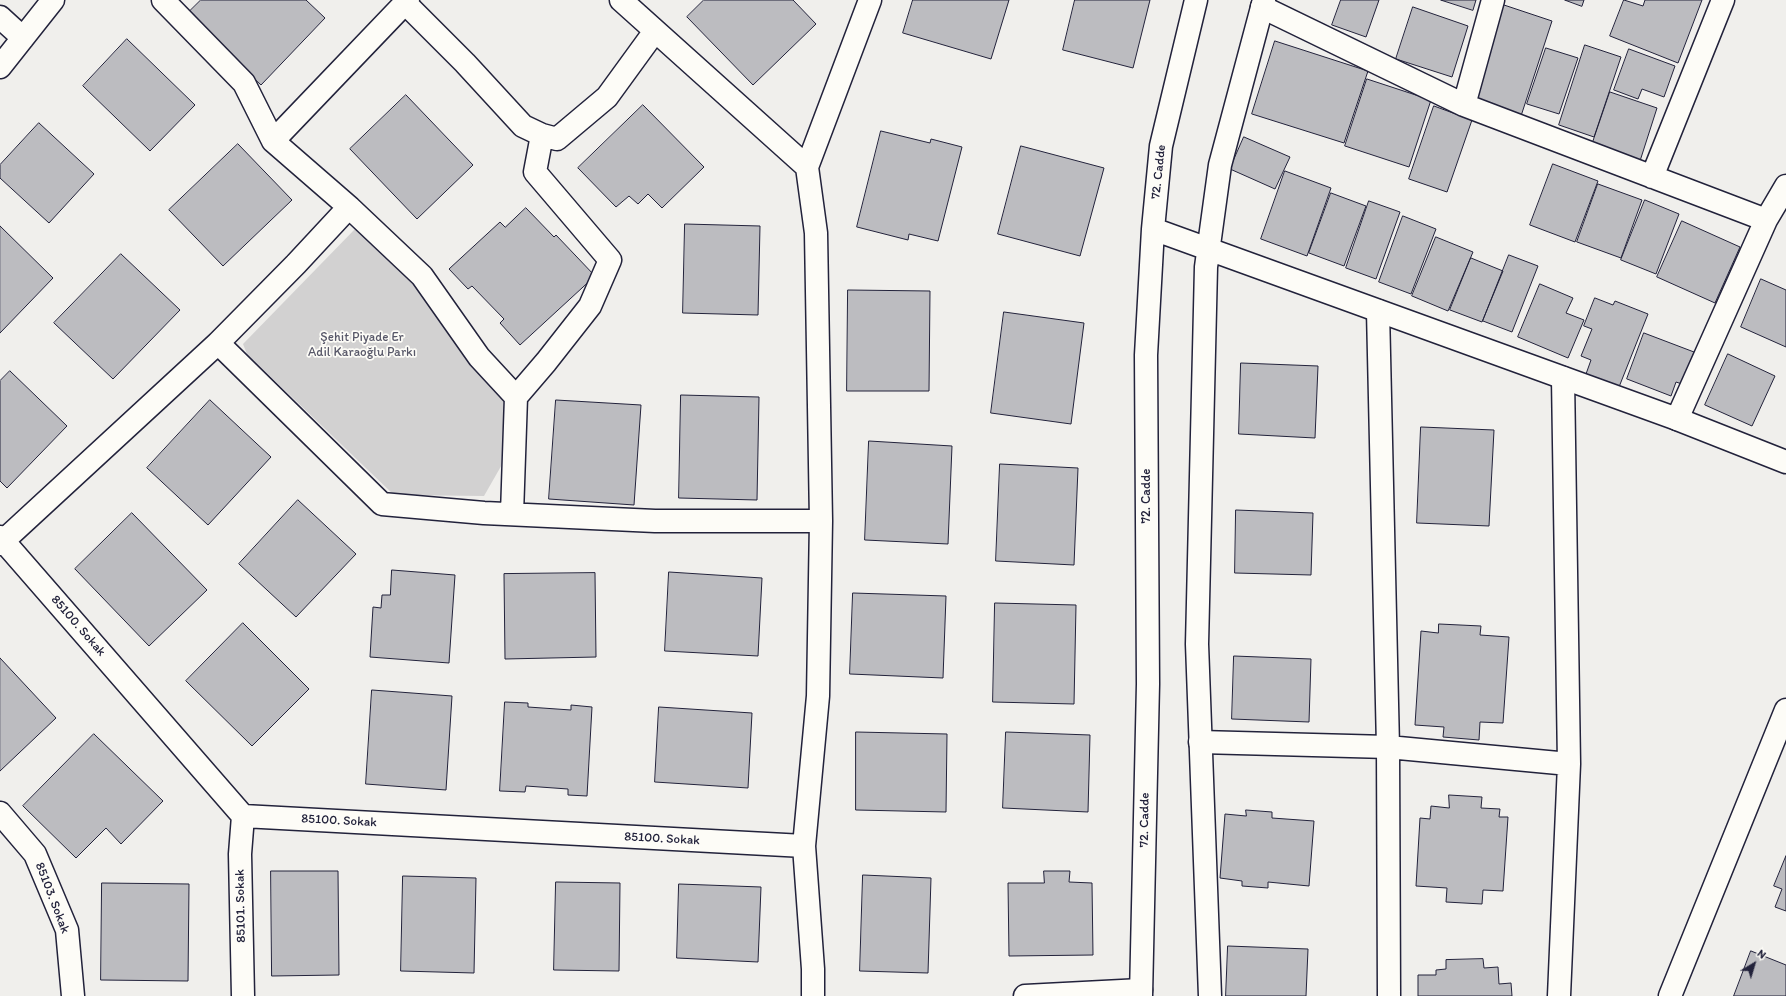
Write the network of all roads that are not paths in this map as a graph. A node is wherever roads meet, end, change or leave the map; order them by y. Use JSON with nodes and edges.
{"nodes":[{"id":1,"x":53,"y":0,"type":"edge"},
{"id":2,"x":163,"y":0,"type":"edge"},
{"id":3,"x":621,"y":0,"type":"edge"},
{"id":4,"x":870,"y":0,"type":"edge"},
{"id":5,"x":1196,"y":0,"type":"edge"},
{"id":6,"x":1493,"y":0,"type":"edge"},
{"id":7,"x":1722,"y":0,"type":"edge"},
{"id":8,"x":407,"y":1,"type":"edge"},
{"id":9,"x":1263,"y":4,"type":"edge"},
{"id":10,"x":0,"y":18,"type":"edge"},
{"id":11,"x":655,"y":31,"type":"junction"},
{"id":12,"x":23,"y":38,"type":"junction"},
{"id":13,"x":0,"y":67,"type":"edge"},
{"id":14,"x":1464,"y":105,"type":"junction"},
{"id":15,"x":542,"y":135,"type":"junction"},
{"id":16,"x":273,"y":141,"type":"junction"},
{"id":17,"x":808,"y":167,"type":"junction"},
{"id":18,"x":1652,"y":177,"type":"junction"},
{"id":19,"x":1786,"y":186,"type":"edge"},
{"id":20,"x":349,"y":207,"type":"junction"},
{"id":21,"x":1766,"y":220,"type":"junction"},
{"id":22,"x":1153,"y":229,"type":"junction"},
{"id":23,"x":1208,"y":250,"type":"junction"},
{"id":24,"x":1378,"y":311,"type":"junction"},
{"id":25,"x":218,"y":343,"type":"junction"},
{"id":26,"x":1563,"y":378,"type":"junction"},
{"id":27,"x":516,"y":397,"type":"junction"},
{"id":28,"x":1677,"y":419,"type":"junction"},
{"id":29,"x":1786,"y":462,"type":"edge"},
{"id":30,"x":512,"y":514,"type":"junction"},
{"id":31,"x":821,"y":521,"type":"junction"},
{"id":32,"x":1,"y":540,"type":"edge"},
{"id":33,"x":1784,"y":721,"type":"edge"},
{"id":34,"x":1200,"y":742,"type":"junction"},
{"id":35,"x":1388,"y":747,"type":"junction"},
{"id":36,"x":1569,"y":764,"type":"junction"},
{"id":37,"x":0,"y":813,"type":"edge"},
{"id":38,"x":243,"y":816,"type":"junction"},
{"id":39,"x":804,"y":846,"type":"junction"},
{"id":40,"x":1141,"y":993,"type":"edge"},
{"id":41,"x":73,"y":996,"type":"edge"},
{"id":42,"x":242,"y":996,"type":"edge"},
{"id":43,"x":813,"y":996,"type":"edge"},
{"id":44,"x":1024,"y":996,"type":"edge"},
{"id":45,"x":1210,"y":996,"type":"edge"},
{"id":46,"x":1389,"y":996,"type":"edge"},
{"id":47,"x":1559,"y":996,"type":"edge"},
{"id":48,"x":1670,"y":996,"type":"edge"}],
"edges":[{"from":1,"to":12,"type":"street"},
{"from":2,"to":16,"type":"street"},
{"from":3,"to":11,"type":"street"},
{"from":4,"to":17,"type":"street"},
{"from":5,"to":22,"type":"street","name":"72. Cadde"},
{"from":6,"to":14,"type":"street"},
{"from":7,"to":18,"type":"street"},
{"from":8,"to":15,"type":"street"},
{"from":8,"to":16,"type":"street"},
{"from":9,"to":14,"type":"street"},
{"from":9,"to":23,"type":"street"},
{"from":10,"to":12,"type":"street"},
{"from":11,"to":15,"type":"street"},
{"from":11,"to":17,"type":"street"},
{"from":12,"to":13,"type":"street"},
{"from":14,"to":18,"type":"street"},
{"from":15,"to":27,"type":"street"},
{"from":16,"to":20,"type":"street"},
{"from":17,"to":31,"type":"street"},
{"from":18,"to":21,"type":"street"},
{"from":19,"to":21,"type":"street"},
{"from":20,"to":25,"type":"street"},
{"from":20,"to":27,"type":"street"},
{"from":21,"to":28,"type":"street"},
{"from":22,"to":23,"type":"street"},
{"from":22,"to":40,"type":"street","name":"72. Cadde"},
{"from":23,"to":24,"type":"street"},
{"from":23,"to":34,"type":"street"},
{"from":24,"to":26,"type":"street"},
{"from":24,"to":35,"type":"street"},
{"from":25,"to":30,"type":"street"},
{"from":25,"to":32,"type":"street"},
{"from":26,"to":28,"type":"street"},
{"from":26,"to":36,"type":"street"},
{"from":27,"to":30,"type":"street"},
{"from":28,"to":29,"type":"street"},
{"from":30,"to":31,"type":"street"},
{"from":31,"to":39,"type":"street"},
{"from":32,"to":38,"type":"street","name":"85100. Sokak"},
{"from":33,"to":48,"type":"street"},
{"from":34,"to":35,"type":"street"},
{"from":34,"to":45,"type":"street"},
{"from":35,"to":36,"type":"street"},
{"from":35,"to":46,"type":"street"},
{"from":36,"to":47,"type":"street"},
{"from":37,"to":41,"type":"street","name":"85103. Sokak"},
{"from":38,"to":39,"type":"street","name":"85100. Sokak"},
{"from":38,"to":42,"type":"street","name":"85101. Sokak"},
{"from":39,"to":43,"type":"street"},
{"from":40,"to":44,"type":"street"}]}
